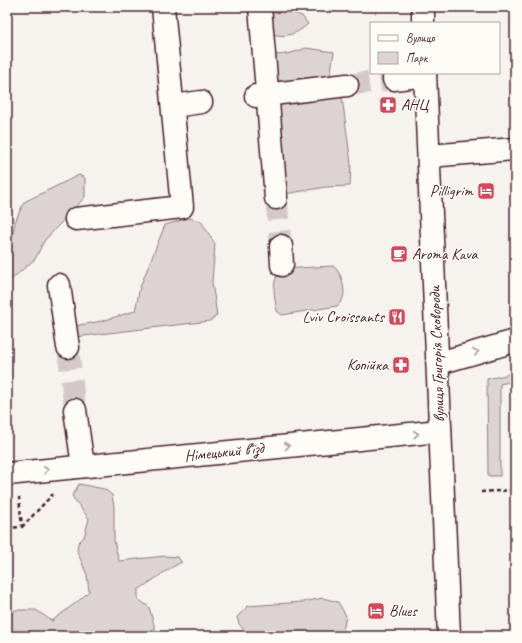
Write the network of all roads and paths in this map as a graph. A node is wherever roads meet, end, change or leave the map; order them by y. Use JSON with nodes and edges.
{"nodes":[{"id":1,"x":163,"y":7,"type":"edge"},
{"id":2,"x":260,"y":7,"type":"edge"},
{"id":3,"x":423,"y":7,"type":"edge"},
{"id":4,"x":423,"y":22,"type":"edge"},
{"id":5,"x":425,"y":74,"type":"edge"},
{"id":6,"x":394,"y":79,"type":"tunnel mouth"},
{"id":7,"x":347,"y":85,"type":"tunnel mouth"},
{"id":8,"x":262,"y":95,"type":"junction"},
{"id":9,"x":202,"y":102,"type":"dead end"},
{"id":10,"x":174,"y":106,"type":"junction"},
{"id":11,"x":515,"y":149,"type":"edge"},
{"id":12,"x":428,"y":156,"type":"junction"},
{"id":13,"x":276,"y":198,"type":"tunnel mouth"},
{"id":14,"x":76,"y":219,"type":"dead end"},
{"id":15,"x":59,"y":285,"type":"dead end"},
{"id":16,"x":515,"y":341,"type":"edge"},
{"id":17,"x":68,"y":347,"type":"tunnel mouth"},
{"id":18,"x":439,"y":363,"type":"junction"},
{"id":19,"x":75,"y":410,"type":"tunnel mouth"},
{"id":20,"x":440,"y":431,"type":"junction"},
{"id":21,"x":83,"y":466,"type":"junction"},
{"id":22,"x":13,"y":482,"type":"edge"},
{"id":23,"x":515,"y":490,"type":"edge"},
{"id":24,"x":56,"y":491,"type":"dead end"},
{"id":25,"x":481,"y":492,"type":"dead end"},
{"id":26,"x":22,"y":527,"type":"junction"},
{"id":27,"x":7,"y":528,"type":"edge"},
{"id":28,"x":449,"y":636,"type":"edge"}],
"edges":[{"from":1,"to":10,"type":"main road"},
{"from":2,"to":8,"type":"main road"},
{"from":3,"to":4,"type":"main road"},
{"from":5,"to":6,"type":"main road"},
{"from":5,"to":12,"type":"main road","name":"вулиця Григорія Сковороди"},
{"from":7,"to":8,"type":"main road"},
{"from":8,"to":13,"type":"main road"},
{"from":9,"to":10,"type":"main road"},
{"from":10,"to":14,"type":"main road"},
{"from":11,"to":12,"type":"main road"},
{"from":12,"to":18,"type":"main road","name":"вулиця Григорія Сковороди"},
{"from":15,"to":17,"type":"main road"},
{"from":18,"to":16,"type":"main road","one_way":true},
{"from":18,"to":20,"type":"main road","name":"вулиця Григорія Сковороди"},
{"from":19,"to":21,"type":"main road"},
{"from":21,"to":20,"type":"main road","name":"Німецький в’їзд","one_way":true},
{"from":20,"to":28,"type":"main road","name":"вулиця Григорія Сковороди"},
{"from":22,"to":21,"type":"main road","name":"Німецький в’їзд","one_way":true},
{"from":22,"to":26,"type":"path"},
{"from":23,"to":25,"type":"path"},
{"from":24,"to":26,"type":"path"},
{"from":26,"to":27,"type":"path"}]}
